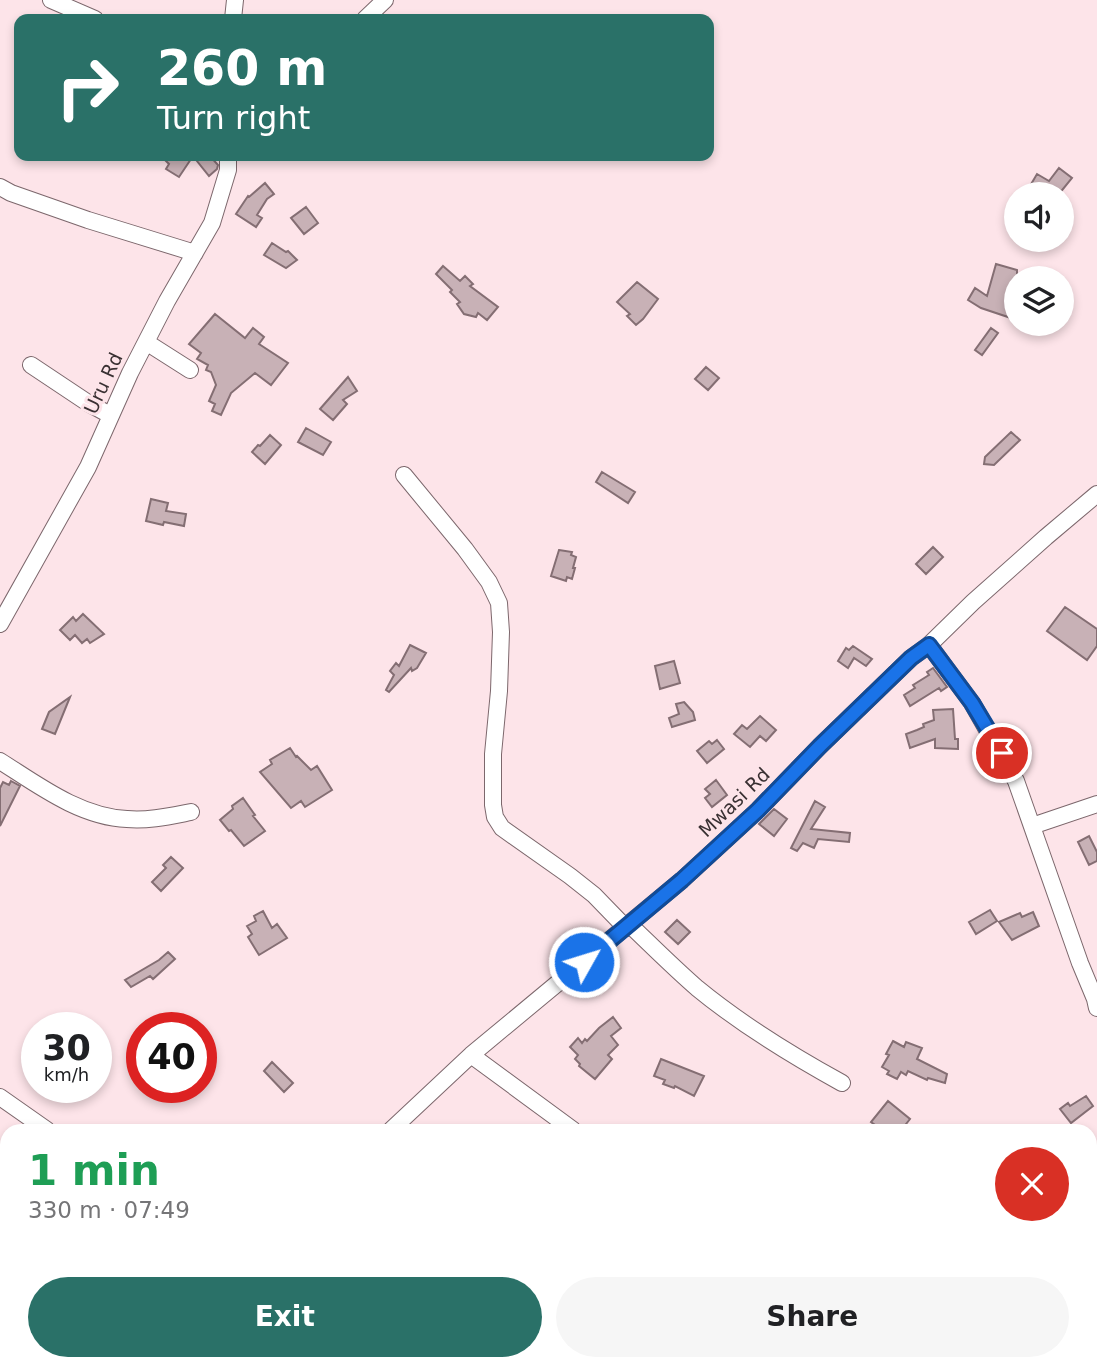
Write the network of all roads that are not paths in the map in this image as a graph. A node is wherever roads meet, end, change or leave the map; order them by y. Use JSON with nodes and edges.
{"nodes":[{"id":1,"x":51,"y":0,"type":"edge"},
{"id":2,"x":385,"y":0,"type":"edge"},
{"id":3,"x":83,"y":14,"type":"edge"},
{"id":4,"x":370,"y":14,"type":"edge"},
{"id":5,"x":228,"y":163,"type":"edge"},
{"id":6,"x":0,"y":187,"type":"edge"},
{"id":7,"x":195,"y":253,"type":"junction"},
{"id":8,"x":146,"y":342,"type":"junction"},
{"id":9,"x":31,"y":365,"type":"dead end"},
{"id":10,"x":190,"y":370,"type":"dead end"},
{"id":11,"x":110,"y":415,"type":"junction"},
{"id":12,"x":404,"y":475,"type":"dead end"},
{"id":13,"x":1097,"y":494,"type":"edge"},
{"id":14,"x":0,"y":624,"type":"edge"},
{"id":15,"x":929,"y":645,"type":"junction"},
{"id":16,"x":0,"y":761,"type":"edge"},
{"id":17,"x":1097,"y":804,"type":"edge"},
{"id":18,"x":191,"y":812,"type":"dead end"},
{"id":19,"x":1032,"y":826,"type":"junction"},
{"id":20,"x":628,"y":927,"type":"junction"},
{"id":21,"x":1097,"y":1008,"type":"edge"},
{"id":22,"x":471,"y":1055,"type":"junction"},
{"id":23,"x":842,"y":1083,"type":"dead end"},
{"id":24,"x":0,"y":1097,"type":"edge"},
{"id":25,"x":38,"y":1124,"type":"edge"},
{"id":26,"x":397,"y":1124,"type":"edge"},
{"id":27,"x":565,"y":1124,"type":"edge"}],
"edges":[{"from":1,"to":3,"type":"street"},
{"from":2,"to":4,"type":"street"},
{"from":5,"to":7,"type":"street","name":"Uru Rd"},
{"from":6,"to":7,"type":"street"},
{"from":7,"to":8,"type":"street","name":"Uru Rd"},
{"from":8,"to":10,"type":"street"},
{"from":8,"to":11,"type":"street","name":"Uru Rd"},
{"from":9,"to":11,"type":"street"},
{"from":11,"to":14,"type":"street","name":"Uru Rd"},
{"from":12,"to":20,"type":"street"},
{"from":13,"to":15,"type":"street","name":"Mwasi Rd"},
{"from":15,"to":19,"type":"street"},
{"from":15,"to":20,"type":"street","name":"Mwasi Rd"},
{"from":16,"to":18,"type":"street"},
{"from":17,"to":19,"type":"street"},
{"from":19,"to":21,"type":"street"},
{"from":20,"to":22,"type":"street","name":"Mwasi Rd"},
{"from":20,"to":23,"type":"street"},
{"from":22,"to":26,"type":"street","name":"Mwasi Rd"},
{"from":22,"to":27,"type":"street"},
{"from":24,"to":25,"type":"street"}]}
